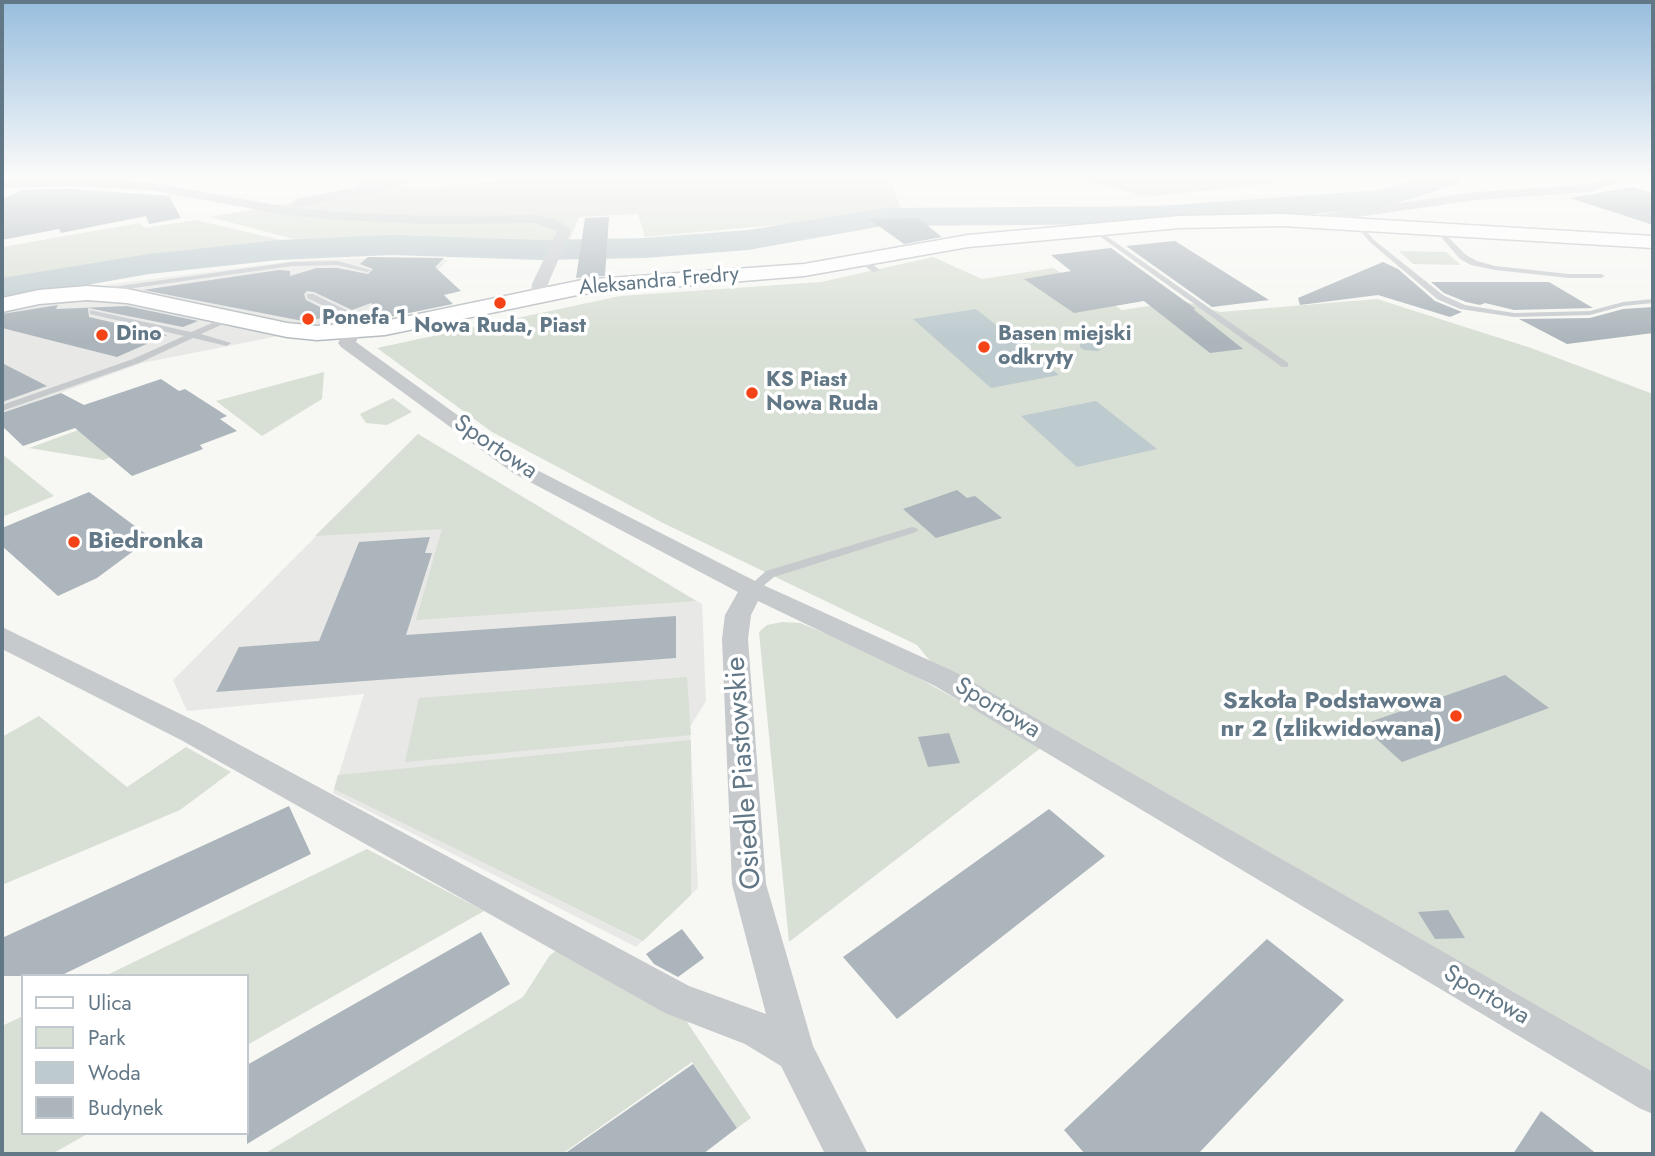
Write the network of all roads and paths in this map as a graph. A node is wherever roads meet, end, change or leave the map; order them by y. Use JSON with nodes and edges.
{"nodes":[{"id":1,"x":564,"y":232,"type":"edge"},
{"id":2,"x":1065,"y":232,"type":"edge"},
{"id":3,"x":1097,"y":232,"type":"edge"},
{"id":4,"x":1365,"y":232,"type":"edge"},
{"id":5,"x":1440,"y":232,"type":"edge"},
{"id":6,"x":1473,"y":232,"type":"edge"},
{"id":7,"x":1653,"y":242,"type":"edge"},
{"id":8,"x":367,"y":270,"type":"dead end"},
{"id":9,"x":1601,"y":276,"type":"dead end"},
{"id":10,"x":539,"y":295,"type":"junction"},
{"id":11,"x":310,"y":296,"type":"dead end"},
{"id":12,"x":1653,"y":301,"type":"edge"},
{"id":13,"x":90,"y":303,"type":"junction"},
{"id":14,"x":2,"y":305,"type":"edge"},
{"id":15,"x":229,"y":318,"type":"junction"},
{"id":16,"x":352,"y":332,"type":"junction"},
{"id":17,"x":192,"y":335,"type":"junction"},
{"id":18,"x":227,"y":343,"type":"dead end"},
{"id":19,"x":1284,"y":365,"type":"dead end"},
{"id":20,"x":2,"y":408,"type":"edge"},
{"id":21,"x":912,"y":530,"type":"dead end"},
{"id":22,"x":752,"y":589,"type":"junction"},
{"id":23,"x":2,"y":636,"type":"edge"},
{"id":24,"x":795,"y":1052,"type":"junction"},
{"id":25,"x":1653,"y":1094,"type":"edge"},
{"id":26,"x":847,"y":1154,"type":"edge"}],
"edges":[{"from":1,"to":10,"type":"street"},
{"from":2,"to":10,"type":"street","name":"Aleksandra Fredry"},
{"from":3,"to":19,"type":"lane"},
{"from":4,"to":12,"type":"lane"},
{"from":5,"to":9,"type":"lane"},
{"from":6,"to":7,"type":"street","name":"Aleksandra Fredry"},
{"from":8,"to":13,"type":"lane"},
{"from":10,"to":16,"type":"street","name":"Aleksandra Fredry"},
{"from":11,"to":16,"type":"lane"},
{"from":13,"to":14,"type":"street","name":"Aleksandra Fredry"},
{"from":13,"to":15,"type":"street","name":"Aleksandra Fredry"},
{"from":13,"to":17,"type":"lane"},
{"from":15,"to":16,"type":"street","name":"Aleksandra Fredry"},
{"from":15,"to":17,"type":"lane"},
{"from":16,"to":22,"type":"street","name":"Sportowa"},
{"from":17,"to":18,"type":"lane"},
{"from":17,"to":20,"type":"lane"},
{"from":21,"to":22,"type":"lane"},
{"from":22,"to":24,"type":"street","name":"Osiedle Piastowskie"},
{"from":22,"to":25,"type":"street","name":"Sportowa"},
{"from":23,"to":24,"type":"street"},
{"from":24,"to":26,"type":"street","name":"Osiedle Piastowskie"}]}
